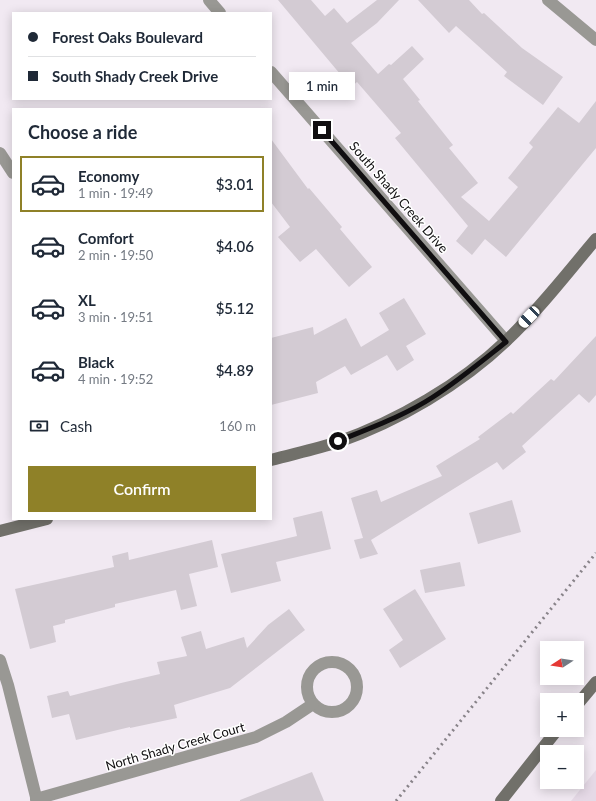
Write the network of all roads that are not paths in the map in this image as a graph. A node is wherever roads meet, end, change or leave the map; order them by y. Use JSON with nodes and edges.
{"nodes":[{"id":1,"x":209,"y":0,"type":"edge"},
{"id":2,"x":548,"y":0,"type":"edge"},
{"id":3,"x":219,"y":12,"type":"edge"},
{"id":4,"x":596,"y":40,"type":"edge"},
{"id":5,"x":272,"y":73,"type":"edge"},
{"id":6,"x":0,"y":153,"type":"edge"},
{"id":7,"x":12,"y":172,"type":"edge"},
{"id":8,"x":596,"y":238,"type":"edge"},
{"id":9,"x":506,"y":342,"type":"junction"},
{"id":10,"x":272,"y":460,"type":"edge"},
{"id":11,"x":43,"y":520,"type":"edge"},
{"id":12,"x":0,"y":531,"type":"edge"},
{"id":13,"x":0,"y":660,"type":"edge"},
{"id":14,"x":596,"y":682,"type":"edge"},
{"id":15,"x":584,"y":697,"type":"edge"},
{"id":16,"x":313,"y":704,"type":"junction"},
{"id":17,"x":551,"y":737,"type":"edge"},
{"id":18,"x":37,"y":800,"type":"edge"},
{"id":19,"x":500,"y":801,"type":"edge"}],
"edges":[{"from":1,"to":3,"type":"street"},
{"from":2,"to":4,"type":"street"},
{"from":5,"to":9,"type":"street","name":"South Shady Creek Drive"},
{"from":6,"to":7,"type":"street"},
{"from":8,"to":9,"type":"street"},
{"from":9,"to":10,"type":"street"},
{"from":11,"to":12,"type":"street"},
{"from":13,"to":18,"type":"street"},
{"from":14,"to":15,"type":"street"},
{"from":16,"to":16,"type":"street"},
{"from":16,"to":18,"type":"street","name":"North Shady Creek Court"},
{"from":17,"to":19,"type":"street"}]}
